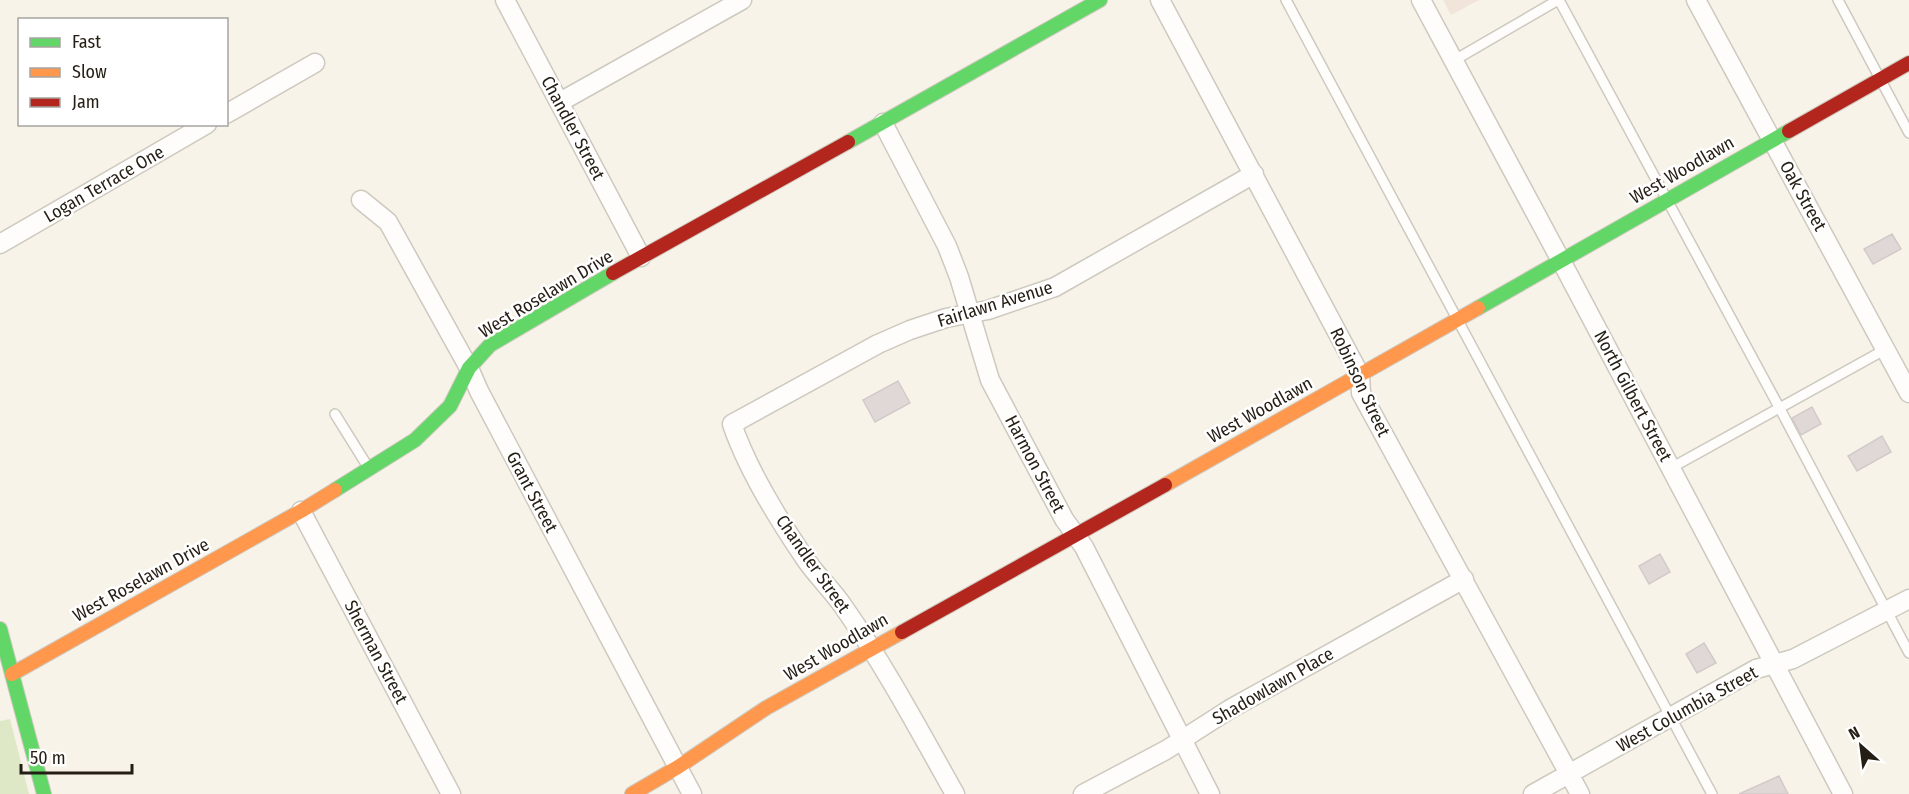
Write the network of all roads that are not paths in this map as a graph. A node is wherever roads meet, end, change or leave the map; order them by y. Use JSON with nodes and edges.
{"nodes":[{"id":1,"x":505,"y":0,"type":"edge"},
{"id":2,"x":742,"y":0,"type":"edge"},
{"id":3,"x":1100,"y":0,"type":"edge"},
{"id":4,"x":1160,"y":0,"type":"edge"},
{"id":5,"x":1286,"y":0,"type":"edge"},
{"id":6,"x":1421,"y":0,"type":"edge"},
{"id":7,"x":1559,"y":0,"type":"edge"},
{"id":8,"x":1696,"y":0,"type":"edge"},
{"id":9,"x":1838,"y":0,"type":"edge"},
{"id":10,"x":1453,"y":61,"type":"junction"},
{"id":11,"x":315,"y":63,"type":"dead end"},
{"id":12,"x":1909,"y":63,"type":"edge"},
{"id":13,"x":1880,"y":79,"type":"junction"},
{"id":14,"x":560,"y":102,"type":"junction"},
{"id":15,"x":228,"y":113,"type":"edge"},
{"id":16,"x":883,"y":123,"type":"junction"},
{"id":17,"x":204,"y":126,"type":"edge"},
{"id":18,"x":1909,"y":133,"type":"edge"},
{"id":19,"x":1772,"y":140,"type":"junction"},
{"id":20,"x":1254,"y":174,"type":"junction"},
{"id":21,"x":361,"y":200,"type":"dead end"},
{"id":22,"x":1666,"y":200,"type":"junction"},
{"id":23,"x":0,"y":244,"type":"edge"},
{"id":24,"x":641,"y":257,"type":"junction"},
{"id":25,"x":1561,"y":260,"type":"junction"},
{"id":26,"x":969,"y":313,"type":"junction"},
{"id":27,"x":1456,"y":318,"type":"junction"},
{"id":28,"x":1886,"y":349,"type":"junction"},
{"id":29,"x":469,"y":368,"type":"junction"},
{"id":30,"x":1360,"y":375,"type":"junction"},
{"id":31,"x":1909,"y":393,"type":"edge"},
{"id":32,"x":1779,"y":407,"type":"junction"},
{"id":33,"x":335,"y":414,"type":"dead end"},
{"id":34,"x":732,"y":424,"type":"joint"},
{"id":35,"x":1671,"y":468,"type":"junction"},
{"id":36,"x":369,"y":469,"type":"junction"},
{"id":37,"x":301,"y":511,"type":"junction"},
{"id":38,"x":1075,"y":535,"type":"junction"},
{"id":39,"x":1464,"y":579,"type":"junction"},
{"id":40,"x":1909,"y":599,"type":"edge"},
{"id":41,"x":1886,"y":610,"type":"junction"},
{"id":42,"x":0,"y":629,"type":"edge"},
{"id":43,"x":871,"y":648,"type":"junction"},
{"id":44,"x":1909,"y":654,"type":"edge"},
{"id":45,"x":1774,"y":663,"type":"junction"},
{"id":46,"x":12,"y":674,"type":"junction"},
{"id":47,"x":1671,"y":716,"type":"junction"},
{"id":48,"x":1182,"y":740,"type":"junction"},
{"id":49,"x":678,"y":768,"type":"junction"},
{"id":50,"x":1569,"y":774,"type":"junction"},
{"id":51,"x":44,"y":794,"type":"edge"},
{"id":52,"x":452,"y":794,"type":"edge"},
{"id":53,"x":632,"y":794,"type":"edge"},
{"id":54,"x":692,"y":794,"type":"edge"},
{"id":55,"x":955,"y":794,"type":"edge"},
{"id":56,"x":1083,"y":794,"type":"edge"},
{"id":57,"x":1210,"y":794,"type":"edge"},
{"id":58,"x":1533,"y":794,"type":"edge"},
{"id":59,"x":1580,"y":794,"type":"edge"},
{"id":60,"x":1712,"y":794,"type":"edge"},
{"id":61,"x":1843,"y":794,"type":"edge"}],
"edges":[{"from":1,"to":14,"type":"street","name":"Chandler Street"},
{"from":2,"to":14,"type":"street"},
{"from":3,"to":16,"type":"street","name":"West Roselawn Drive"},
{"from":4,"to":20,"type":"street","name":"Robinson Street"},
{"from":5,"to":27,"type":"lane"},
{"from":6,"to":10,"type":"street","name":"North Gilbert Street"},
{"from":7,"to":10,"type":"lane"},
{"from":7,"to":22,"type":"lane"},
{"from":8,"to":19,"type":"street","name":"Oak Street"},
{"from":9,"to":13,"type":"lane"},
{"from":10,"to":25,"type":"street","name":"North Gilbert Street"},
{"from":11,"to":15,"type":"street"},
{"from":12,"to":13,"type":"street","name":"West Woodlawn"},
{"from":13,"to":18,"type":"lane"},
{"from":13,"to":19,"type":"street","name":"West Woodlawn"},
{"from":14,"to":24,"type":"street","name":"Chandler Street"},
{"from":16,"to":24,"type":"street","name":"West Roselawn Drive"},
{"from":16,"to":26,"type":"street","name":"Harmon Street"},
{"from":17,"to":23,"type":"street","name":"Logan Terrace One"},
{"from":19,"to":22,"type":"street","name":"West Woodlawn"},
{"from":19,"to":28,"type":"street","name":"Oak Street"},
{"from":20,"to":26,"type":"street","name":"Fairlawn Avenue"},
{"from":20,"to":30,"type":"street","name":"Robinson Street"},
{"from":21,"to":29,"type":"street","name":"Grant Street"},
{"from":22,"to":25,"type":"street","name":"West Woodlawn"},
{"from":22,"to":32,"type":"lane"},
{"from":24,"to":29,"type":"street","name":"West Roselawn Drive"},
{"from":25,"to":27,"type":"street","name":"West Woodlawn"},
{"from":25,"to":35,"type":"street","name":"North Gilbert Street"},
{"from":26,"to":34,"type":"street","name":"Fairlawn Avenue"},
{"from":26,"to":38,"type":"street","name":"Harmon Street"},
{"from":27,"to":30,"type":"street","name":"West Woodlawn"},
{"from":27,"to":47,"type":"lane"},
{"from":28,"to":31,"type":"street","name":"Oak Street"},
{"from":28,"to":32,"type":"lane"},
{"from":29,"to":36,"type":"street","name":"West Roselawn Drive"},
{"from":29,"to":49,"type":"street","name":"Grant Street"},
{"from":30,"to":38,"type":"street","name":"West Woodlawn"},
{"from":30,"to":39,"type":"street","name":"Robinson Street"},
{"from":32,"to":35,"type":"lane"},
{"from":32,"to":41,"type":"lane"},
{"from":33,"to":36,"type":"lane"},
{"from":34,"to":43,"type":"street","name":"Chandler Street"},
{"from":35,"to":45,"type":"street","name":"North Gilbert Street"},
{"from":36,"to":37,"type":"street","name":"West Roselawn Drive"},
{"from":37,"to":46,"type":"street","name":"West Roselawn Drive"},
{"from":37,"to":52,"type":"street","name":"Sherman Street"},
{"from":38,"to":43,"type":"street","name":"West Woodlawn"},
{"from":38,"to":48,"type":"street","name":"Harmon Street"},
{"from":39,"to":48,"type":"street","name":"Shadowlawn Place"},
{"from":39,"to":50,"type":"street","name":"Robinson Street"},
{"from":40,"to":41,"type":"street","name":"West Columbia Street"},
{"from":41,"to":44,"type":"lane"},
{"from":41,"to":45,"type":"street","name":"West Columbia Street"},
{"from":42,"to":46,"type":"street"},
{"from":43,"to":49,"type":"street","name":"West Woodlawn"},
{"from":43,"to":55,"type":"street","name":"Chandler Street"},
{"from":45,"to":47,"type":"street","name":"West Columbia Street"},
{"from":45,"to":61,"type":"street","name":"North Gilbert Street"},
{"from":46,"to":51,"type":"street"},
{"from":47,"to":50,"type":"street","name":"West Columbia Street"},
{"from":47,"to":60,"type":"lane"},
{"from":48,"to":56,"type":"street","name":"Shadowlawn Place"},
{"from":48,"to":57,"type":"street","name":"Harmon Street"},
{"from":49,"to":53,"type":"street","name":"West Woodlawn"},
{"from":49,"to":54,"type":"street","name":"Grant Street"},
{"from":50,"to":58,"type":"street","name":"West Columbia Street"},
{"from":50,"to":59,"type":"street","name":"Robinson Street"}]}
